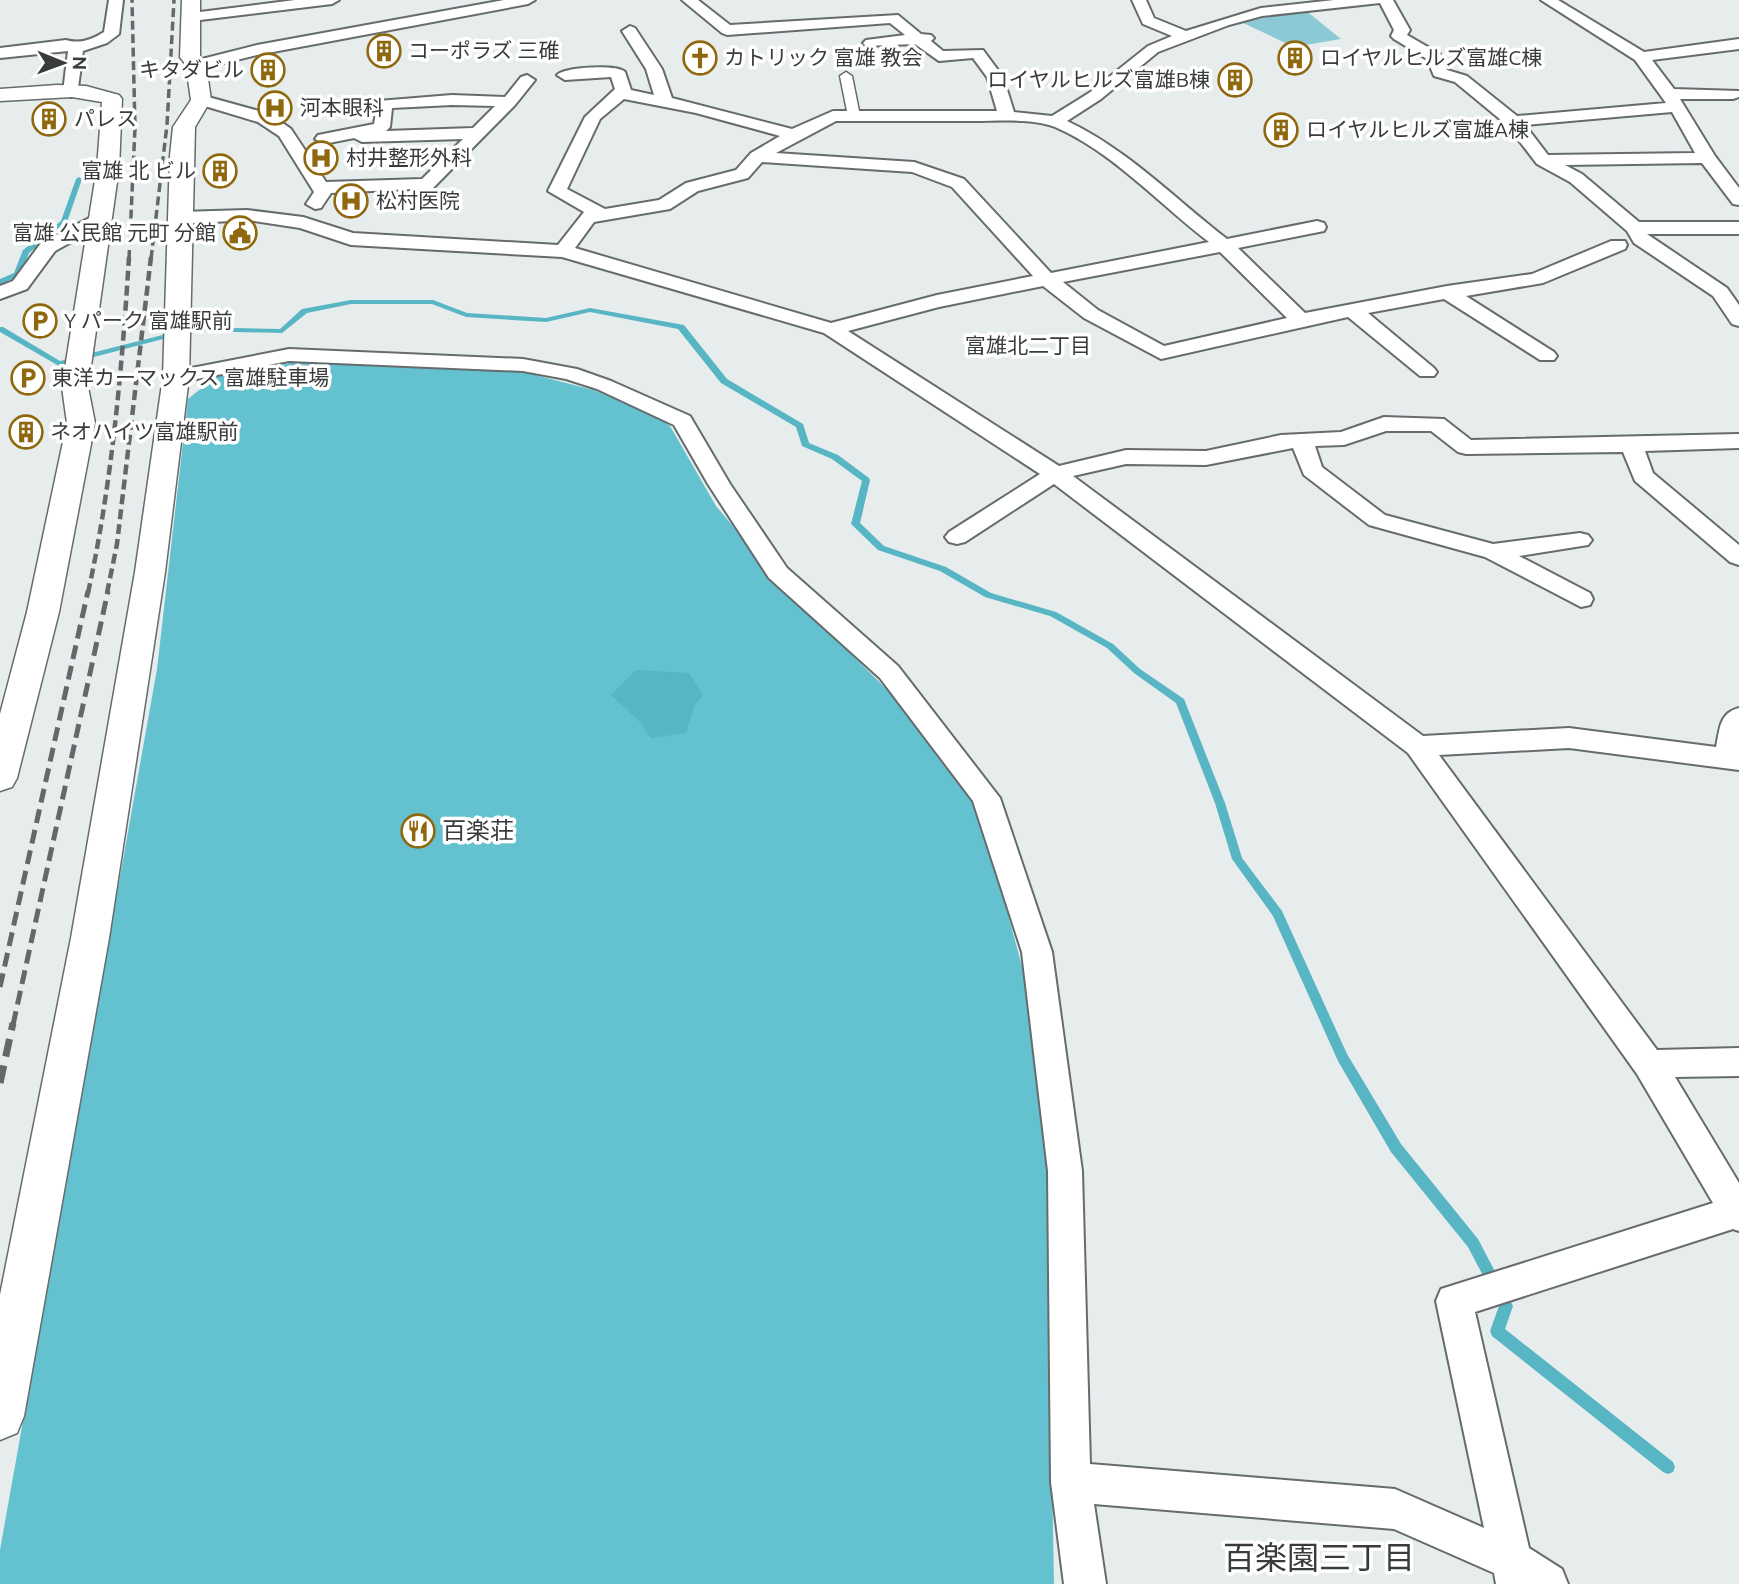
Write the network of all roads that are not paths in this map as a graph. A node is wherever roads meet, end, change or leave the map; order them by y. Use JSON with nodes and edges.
{"nodes":[{"id":1,"x":116,"y":0,"type":"edge"},
{"id":2,"x":332,"y":0,"type":"edge"},
{"id":3,"x":528,"y":0,"type":"edge"},
{"id":4,"x":719,"y":0,"type":"edge"},
{"id":5,"x":1139,"y":0,"type":"edge"},
{"id":6,"x":1376,"y":0,"type":"edge"},
{"id":7,"x":1386,"y":0,"type":"edge"},
{"id":8,"x":1548,"y":0,"type":"edge"},
{"id":9,"x":310,"y":1,"type":"edge"},
{"id":10,"x":1345,"y":1,"type":"edge"},
{"id":11,"x":691,"y":2,"type":"edge"},
{"id":12,"x":473,"y":5,"type":"edge"},
{"id":13,"x":191,"y":9,"type":"edge"},
{"id":14,"x":630,"y":31,"type":"dead end"},
{"id":15,"x":1185,"y":36,"type":"junction"},
{"id":16,"x":939,"y":37,"type":"dead end"},
{"id":17,"x":917,"y":39,"type":"junction"},
{"id":18,"x":871,"y":43,"type":"dead end"},
{"id":19,"x":1739,"y":44,"type":"edge"},
{"id":20,"x":76,"y":48,"type":"junction"},
{"id":21,"x":0,"y":52,"type":"edge"},
{"id":22,"x":1641,"y":57,"type":"junction"},
{"id":23,"x":196,"y":65,"type":"junction"},
{"id":24,"x":565,"y":75,"type":"dead end"},
{"id":25,"x":846,"y":76,"type":"dead end"},
{"id":26,"x":527,"y":80,"type":"dead end"},
{"id":27,"x":71,"y":92,"type":"junction"},
{"id":28,"x":621,"y":93,"type":"junction"},
{"id":29,"x":1732,"y":94,"type":"dead end"},
{"id":30,"x":0,"y":95,"type":"edge"},
{"id":31,"x":201,"y":100,"type":"junction"},
{"id":32,"x":1673,"y":100,"type":"junction"},
{"id":33,"x":509,"y":102,"type":"junction"},
{"id":34,"x":665,"y":102,"type":"junction"},
{"id":35,"x":854,"y":116,"type":"junction"},
{"id":36,"x":1007,"y":116,"type":"junction"},
{"id":37,"x":1055,"y":121,"type":"junction"},
{"id":38,"x":1513,"y":121,"type":"junction"},
{"id":39,"x":478,"y":133,"type":"junction"},
{"id":40,"x":794,"y":135,"type":"junction"},
{"id":41,"x":324,"y":139,"type":"junction"},
{"id":42,"x":293,"y":142,"type":"junction"},
{"id":43,"x":757,"y":157,"type":"junction"},
{"id":44,"x":1707,"y":158,"type":"junction"},
{"id":45,"x":1543,"y":160,"type":"junction"},
{"id":46,"x":320,"y":188,"type":"junction"},
{"id":47,"x":1739,"y":200,"type":"edge"},
{"id":48,"x":603,"y":215,"type":"junction"},
{"id":49,"x":102,"y":218,"type":"junction"},
{"id":50,"x":180,"y":218,"type":"junction"},
{"id":51,"x":303,"y":223,"type":"junction"},
{"id":52,"x":1317,"y":227,"type":"dead end"},
{"id":53,"x":1634,"y":228,"type":"junction"},
{"id":54,"x":1739,"y":228,"type":"edge"},
{"id":55,"x":1618,"y":245,"type":"dead end"},
{"id":56,"x":1225,"y":246,"type":"junction"},
{"id":57,"x":562,"y":251,"type":"junction"},
{"id":58,"x":1046,"y":279,"type":"junction"},
{"id":59,"x":1729,"y":291,"type":"edge"},
{"id":60,"x":1447,"y":292,"type":"junction"},
{"id":61,"x":0,"y":293,"type":"edge"},
{"id":62,"x":1353,"y":311,"type":"junction"},
{"id":63,"x":1301,"y":320,"type":"junction"},
{"id":64,"x":1739,"y":320,"type":"edge"},
{"id":65,"x":831,"y":329,"type":"junction"},
{"id":66,"x":1547,"y":356,"type":"dead end"},
{"id":67,"x":1427,"y":372,"type":"dead end"},
{"id":68,"x":176,"y":377,"type":"junction"},
{"id":69,"x":1739,"y":441,"type":"edge"},
{"id":70,"x":1302,"y":442,"type":"junction"},
{"id":71,"x":1632,"y":445,"type":"junction"},
{"id":72,"x":1055,"y":474,"type":"junction"},
{"id":73,"x":957,"y":537,"type":"dead end"},
{"id":74,"x":1580,"y":540,"type":"dead end"},
{"id":75,"x":1493,"y":552,"type":"junction"},
{"id":76,"x":1739,"y":556,"type":"edge"},
{"id":77,"x":1581,"y":599,"type":"dead end"},
{"id":78,"x":1739,"y":717,"type":"edge"},
{"id":79,"x":1418,"y":746,"type":"junction"},
{"id":80,"x":1734,"y":760,"type":"edge"},
{"id":81,"x":0,"y":778,"type":"edge"},
{"id":82,"x":1739,"y":1062,"type":"edge"},
{"id":83,"x":1649,"y":1064,"type":"junction"},
{"id":84,"x":1737,"y":1213,"type":"edge"},
{"id":85,"x":0,"y":1416,"type":"edge"},
{"id":86,"x":1071,"y":1482,"type":"junction"},
{"id":87,"x":1515,"y":1573,"type":"edge"},
{"id":88,"x":1085,"y":1584,"type":"edge"},
{"id":89,"x":1547,"y":1584,"type":"edge"}],
"edges":[{"from":1,"to":20,"type":"street"},
{"from":2,"to":9,"type":"street"},
{"from":3,"to":12,"type":"street"},
{"from":4,"to":11,"type":"street"},
{"from":5,"to":15,"type":"street"},
{"from":6,"to":10,"type":"street"},
{"from":7,"to":38,"type":"street"},
{"from":8,"to":22,"type":"street"},
{"from":9,"to":13,"type":"street"},
{"from":10,"to":15,"type":"street"},
{"from":11,"to":17,"type":"street"},
{"from":12,"to":23,"type":"street"},
{"from":13,"to":23,"type":"street"},
{"from":14,"to":34,"type":"street"},
{"from":15,"to":37,"type":"street"},
{"from":16,"to":17,"type":"street"},
{"from":17,"to":18,"type":"street"},
{"from":17,"to":36,"type":"street"},
{"from":19,"to":22,"type":"street"},
{"from":20,"to":21,"type":"street"},
{"from":20,"to":27,"type":"street"},
{"from":22,"to":32,"type":"street"},
{"from":23,"to":31,"type":"street"},
{"from":24,"to":28,"type":"street"},
{"from":25,"to":35,"type":"street"},
{"from":26,"to":33,"type":"street"},
{"from":27,"to":30,"type":"street"},
{"from":27,"to":49,"type":"street"},
{"from":28,"to":34,"type":"street"},
{"from":28,"to":48,"type":"street"},
{"from":29,"to":32,"type":"street"},
{"from":31,"to":42,"type":"street"},
{"from":31,"to":50,"type":"street"},
{"from":32,"to":38,"type":"street"},
{"from":32,"to":44,"type":"street"},
{"from":33,"to":39,"type":"street"},
{"from":33,"to":41,"type":"street"},
{"from":34,"to":40,"type":"street"},
{"from":35,"to":36,"type":"street"},
{"from":35,"to":40,"type":"street"},
{"from":36,"to":37,"type":"street"},
{"from":37,"to":56,"type":"street"},
{"from":38,"to":45,"type":"street"},
{"from":39,"to":41,"type":"street"},
{"from":39,"to":46,"type":"street"},
{"from":40,"to":43,"type":"street"},
{"from":41,"to":42,"type":"street"},
{"from":42,"to":46,"type":"street"},
{"from":43,"to":48,"type":"street"},
{"from":43,"to":58,"type":"street"},
{"from":44,"to":45,"type":"street"},
{"from":44,"to":47,"type":"street"},
{"from":45,"to":53,"type":"street"},
{"from":46,"to":51,"type":"street"},
{"from":48,"to":57,"type":"street"},
{"from":49,"to":61,"type":"street"},
{"from":49,"to":81,"type":"street"},
{"from":50,"to":51,"type":"street"},
{"from":50,"to":68,"type":"street"},
{"from":51,"to":57,"type":"street"},
{"from":52,"to":56,"type":"street"},
{"from":53,"to":54,"type":"street"},
{"from":53,"to":59,"type":"street"},
{"from":55,"to":60,"type":"street"},
{"from":56,"to":58,"type":"street"},
{"from":56,"to":63,"type":"street"},
{"from":57,"to":65,"type":"street"},
{"from":58,"to":63,"type":"street"},
{"from":58,"to":65,"type":"street"},
{"from":59,"to":64,"type":"street"},
{"from":60,"to":62,"type":"street"},
{"from":60,"to":66,"type":"street"},
{"from":62,"to":63,"type":"street"},
{"from":62,"to":67,"type":"street"},
{"from":65,"to":72,"type":"street"},
{"from":68,"to":85,"type":"street"},
{"from":68,"to":86,"type":"street"},
{"from":69,"to":71,"type":"street"},
{"from":70,"to":71,"type":"street"},
{"from":70,"to":72,"type":"street"},
{"from":70,"to":75,"type":"street"},
{"from":71,"to":76,"type":"street"},
{"from":72,"to":73,"type":"street"},
{"from":72,"to":79,"type":"street"},
{"from":74,"to":75,"type":"street"},
{"from":75,"to":77,"type":"street"},
{"from":78,"to":80,"type":"street"},
{"from":79,"to":80,"type":"street"},
{"from":79,"to":83,"type":"street"},
{"from":82,"to":83,"type":"street"},
{"from":83,"to":84,"type":"street"},
{"from":84,"to":87,"type":"street"},
{"from":86,"to":87,"type":"street"},
{"from":86,"to":88,"type":"street"},
{"from":87,"to":89,"type":"street"}]}
